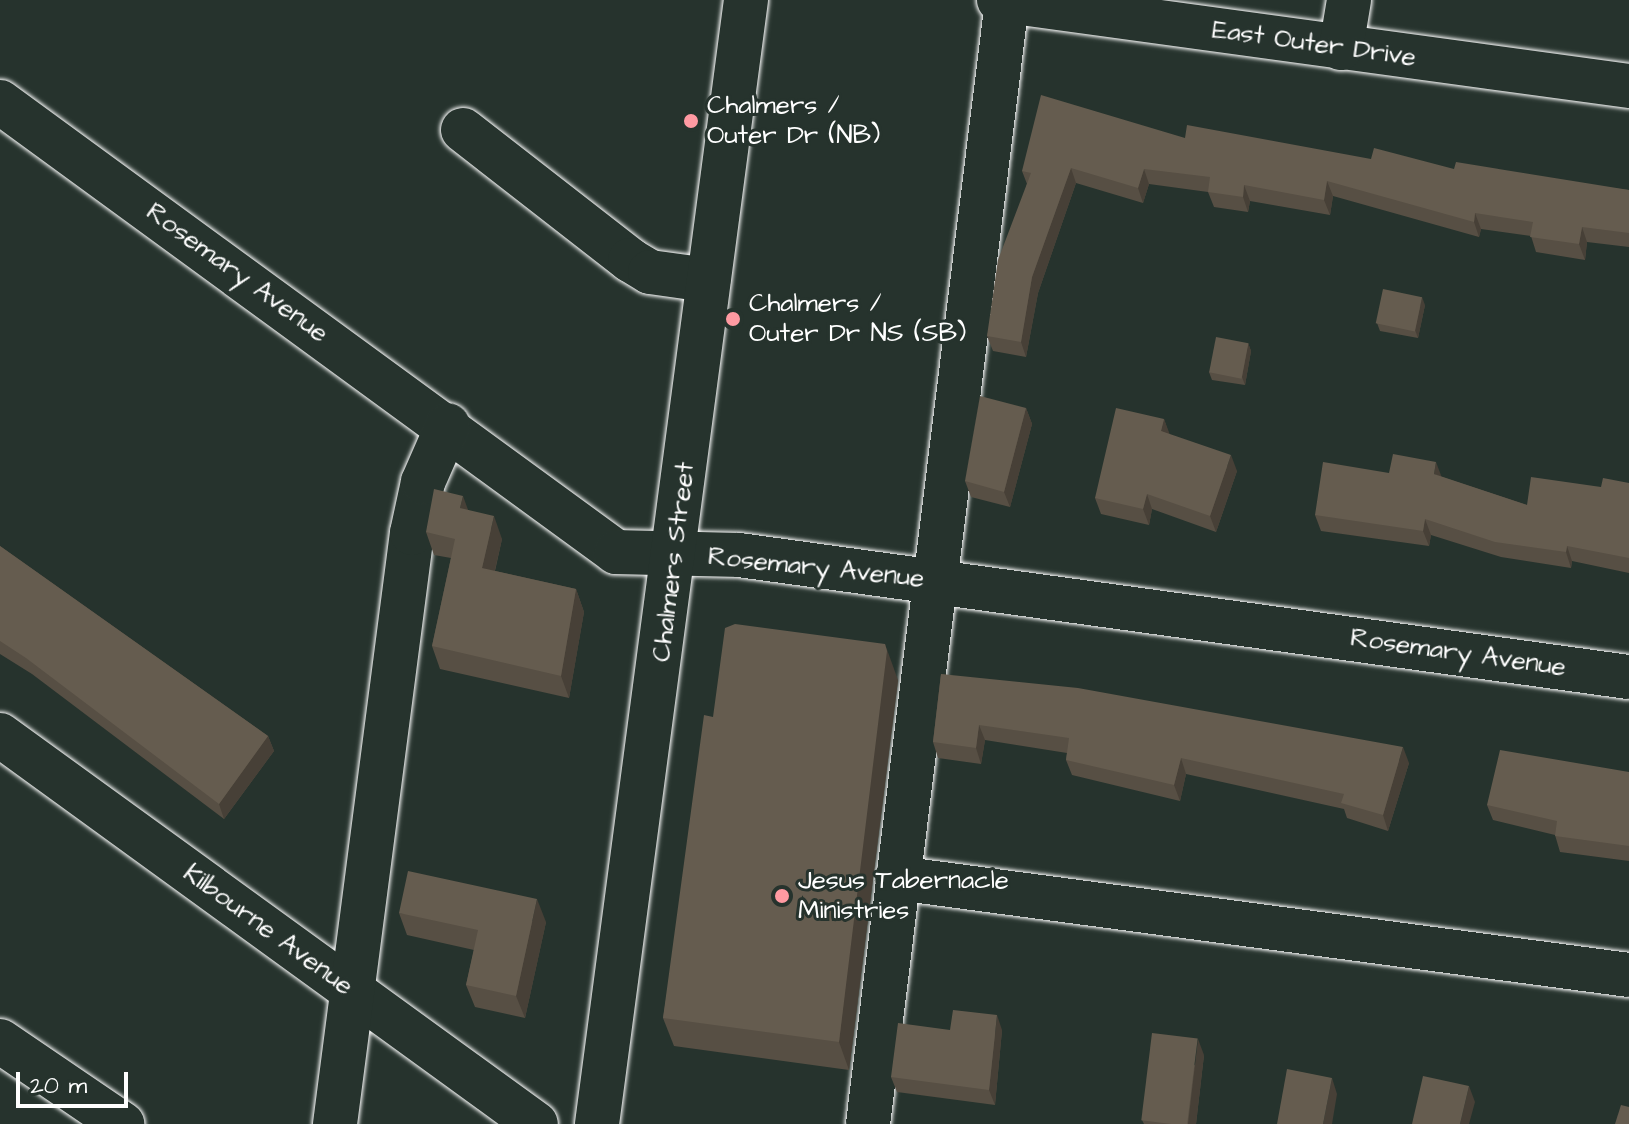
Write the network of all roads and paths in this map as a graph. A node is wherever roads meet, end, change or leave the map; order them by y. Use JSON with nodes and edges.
{"nodes":[{"id":1,"x":746,"y":0,"type":"edge"},
{"id":2,"x":1349,"y":0,"type":"edge"},
{"id":3,"x":1003,"y":1,"type":"edge"},
{"id":4,"x":1341,"y":48,"type":"junction"},
{"id":5,"x":1629,"y":86,"type":"edge"},
{"id":6,"x":0,"y":102,"type":"edge"},
{"id":7,"x":463,"y":130,"type":"dead end"},
{"id":8,"x":708,"y":280,"type":"junction"},
{"id":9,"x":448,"y":425,"type":"junction"},
{"id":10,"x":677,"y":554,"type":"junction"},
{"id":11,"x":932,"y":581,"type":"junction"},
{"id":12,"x":1629,"y":677,"type":"edge"},
{"id":13,"x":0,"y":735,"type":"edge"},
{"id":14,"x":897,"y":878,"type":"junction"},
{"id":15,"x":1629,"y":975,"type":"edge"},
{"id":16,"x":352,"y":992,"type":"junction"},
{"id":17,"x":0,"y":1041,"type":"edge"},
{"id":18,"x":122,"y":1124,"type":"edge"},
{"id":19,"x":335,"y":1124,"type":"edge"},
{"id":20,"x":536,"y":1124,"type":"edge"},
{"id":21,"x":597,"y":1124,"type":"edge"},
{"id":22,"x":868,"y":1124,"type":"edge"}],
"edges":[{"from":1,"to":8,"type":"street","name":"Chalmers Street"},
{"from":2,"to":4,"type":"street"},
{"from":3,"to":4,"type":"street","name":"East Outer Drive"},
{"from":3,"to":11,"type":"street"},
{"from":4,"to":5,"type":"street","name":"East Outer Drive"},
{"from":6,"to":9,"type":"street","name":"Rosemary Avenue"},
{"from":7,"to":8,"type":"street"},
{"from":8,"to":10,"type":"street","name":"Chalmers Street"},
{"from":9,"to":10,"type":"street","name":"Rosemary Avenue"},
{"from":9,"to":16,"type":"street"},
{"from":10,"to":11,"type":"street","name":"Rosemary Avenue"},
{"from":10,"to":21,"type":"street","name":"Chalmers Street"},
{"from":11,"to":12,"type":"street","name":"Rosemary Avenue"},
{"from":11,"to":14,"type":"street"},
{"from":13,"to":16,"type":"street","name":"Kilbourne Avenue"},
{"from":14,"to":15,"type":"street"},
{"from":14,"to":22,"type":"street"},
{"from":16,"to":19,"type":"street"},
{"from":16,"to":20,"type":"street","name":"Kilbourne Avenue"},
{"from":17,"to":18,"type":"street"}]}
